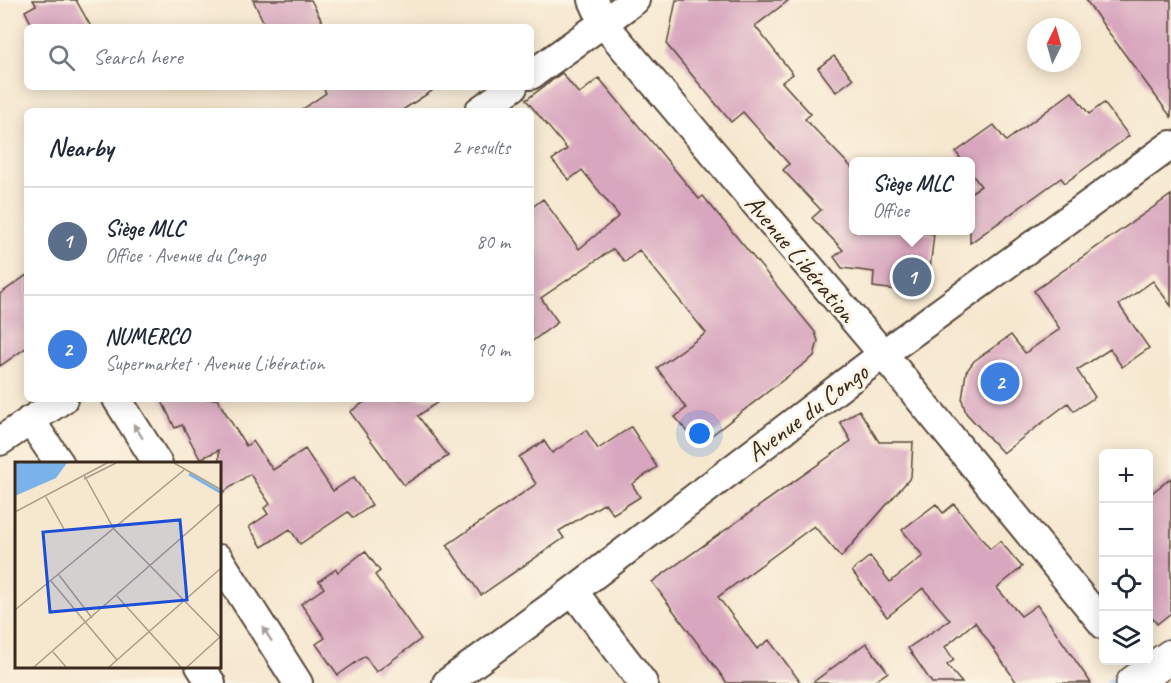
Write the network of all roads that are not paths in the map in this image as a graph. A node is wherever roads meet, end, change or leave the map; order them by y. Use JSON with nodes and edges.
{"nodes":[{"id":1,"x":635,"y":0,"type":"edge"},
{"id":2,"x":598,"y":12,"type":"edge"},
{"id":3,"x":534,"y":72,"type":"edge"},
{"id":4,"x":509,"y":90,"type":"edge"},
{"id":5,"x":483,"y":108,"type":"edge"},
{"id":6,"x":1171,"y":146,"type":"edge"},
{"id":7,"x":883,"y":354,"type":"junction"},
{"id":8,"x":58,"y":402,"type":"edge"},
{"id":9,"x":119,"y":402,"type":"edge"},
{"id":10,"x":30,"y":420,"type":"junction"},
{"id":11,"x":0,"y":441,"type":"edge"},
{"id":12,"x":59,"y":462,"type":"edge"},
{"id":13,"x":157,"y":462,"type":"edge"},
{"id":14,"x":220,"y":561,"type":"edge"},
{"id":15,"x":573,"y":591,"type":"junction"},
{"id":16,"x":1099,"y":619,"type":"edge"},
{"id":17,"x":1171,"y":656,"type":"edge"},
{"id":18,"x":201,"y":668,"type":"edge"},
{"id":19,"x":1140,"y":675,"type":"edge"},
{"id":20,"x":211,"y":683,"type":"edge"},
{"id":21,"x":298,"y":683,"type":"edge"},
{"id":22,"x":447,"y":683,"type":"edge"},
{"id":23,"x":643,"y":683,"type":"edge"}],
"edges":[{"from":1,"to":2,"type":"street"},
{"from":2,"to":3,"type":"street"},
{"from":2,"to":7,"type":"street","name":"Avenue Libération"},
{"from":4,"to":5,"type":"street"},
{"from":6,"to":7,"type":"street","name":"Avenue du Congo"},
{"from":7,"to":15,"type":"street","name":"Avenue du Congo"},
{"from":7,"to":16,"type":"street","name":"Avenue Libération"},
{"from":8,"to":10,"type":"street"},
{"from":13,"to":9,"type":"street","one_way":true},
{"from":10,"to":11,"type":"street"},
{"from":10,"to":12,"type":"street"},
{"from":21,"to":14,"type":"street","one_way":true},
{"from":15,"to":22,"type":"street","name":"Avenue du Congo"},
{"from":15,"to":23,"type":"street"},
{"from":17,"to":19,"type":"main road"},
{"from":18,"to":20,"type":"street"}]}
